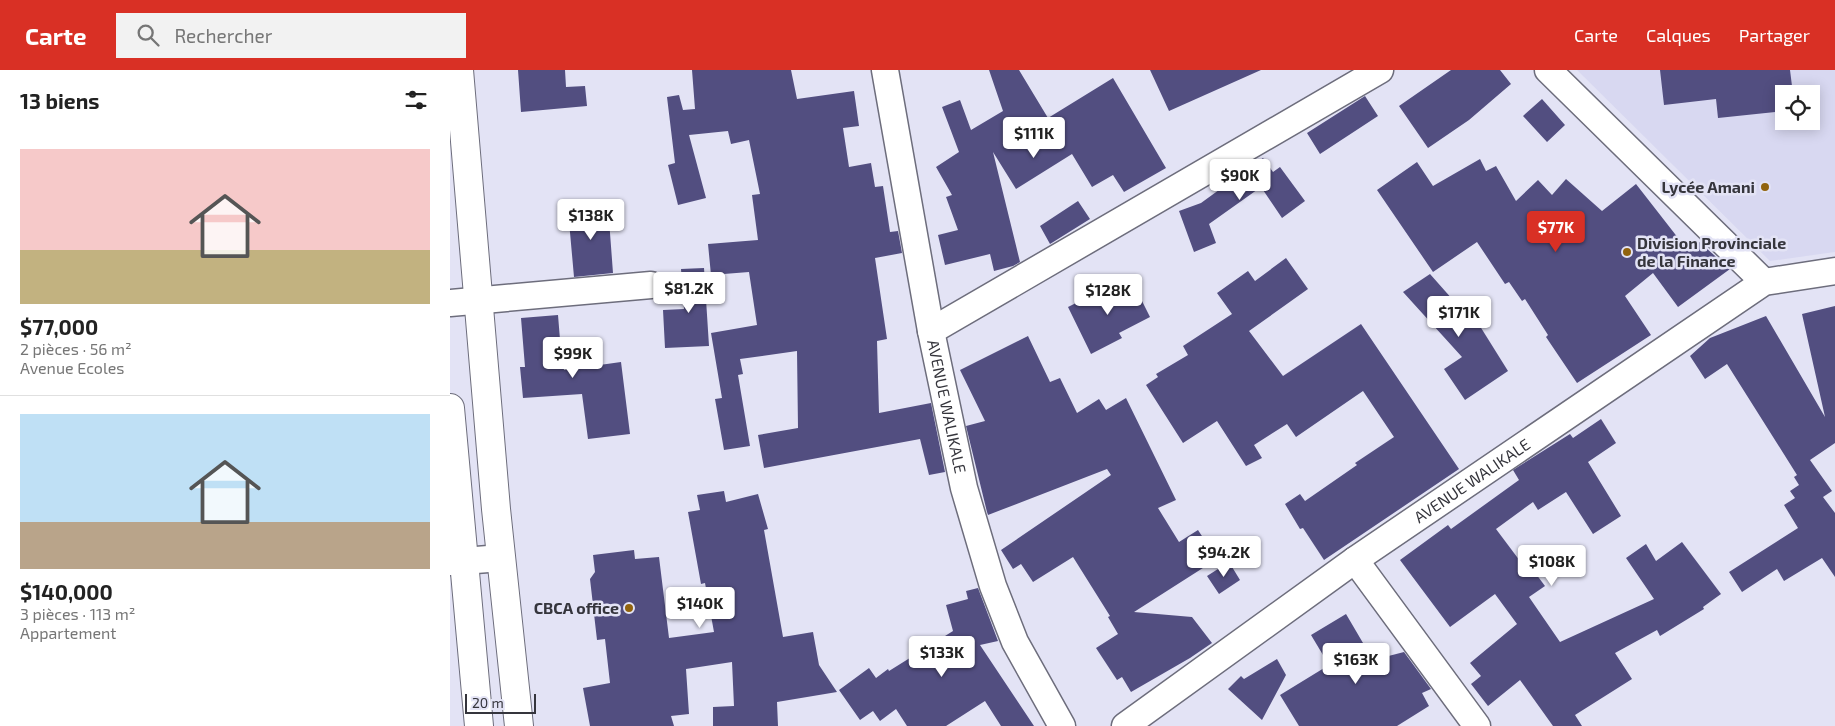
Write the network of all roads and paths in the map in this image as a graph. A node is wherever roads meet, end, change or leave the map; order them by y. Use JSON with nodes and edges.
{"nodes":[{"id":1,"x":459,"y":70,"type":"edge"},
{"id":2,"x":886,"y":70,"type":"edge"},
{"id":3,"x":1380,"y":70,"type":"edge"},
{"id":4,"x":1548,"y":70,"type":"edge"},
{"id":5,"x":458,"y":135,"type":"edge"},
{"id":6,"x":1835,"y":271,"type":"edge"},
{"id":7,"x":1764,"y":282,"type":"junction"},
{"id":8,"x":651,"y":285,"type":"dead end"},
{"id":9,"x":480,"y":300,"type":"junction"},
{"id":10,"x":450,"y":303,"type":"edge"},
{"id":11,"x":931,"y":331,"type":"junction"},
{"id":12,"x":450,"y":408,"type":"edge"},
{"id":13,"x":501,"y":558,"type":"junction"},
{"id":14,"x":1355,"y":560,"type":"junction"},
{"id":15,"x":457,"y":562,"type":"edge"},
{"id":16,"x":479,"y":726,"type":"edge"},
{"id":17,"x":519,"y":726,"type":"edge"},
{"id":18,"x":1062,"y":726,"type":"edge"},
{"id":19,"x":1126,"y":726,"type":"edge"},
{"id":20,"x":1477,"y":726,"type":"edge"}],
"edges":[{"from":1,"to":5,"type":"street"},
{"from":2,"to":11,"type":"street","name":"AVENUE WALIKALE"},
{"from":3,"to":11,"type":"street"},
{"from":4,"to":7,"type":"street"},
{"from":5,"to":9,"type":"street"},
{"from":6,"to":7,"type":"street","name":"AVENUE WALIKALE"},
{"from":7,"to":14,"type":"street","name":"AVENUE WALIKALE"},
{"from":8,"to":9,"type":"street"},
{"from":9,"to":10,"type":"street"},
{"from":9,"to":13,"type":"street"},
{"from":11,"to":18,"type":"street","name":"AVENUE WALIKALE"},
{"from":12,"to":15,"type":"street"},
{"from":13,"to":15,"type":"street"},
{"from":13,"to":17,"type":"street"},
{"from":14,"to":19,"type":"street","name":"AVENUE WALIKALE"},
{"from":14,"to":20,"type":"street"},
{"from":15,"to":16,"type":"street"}]}
